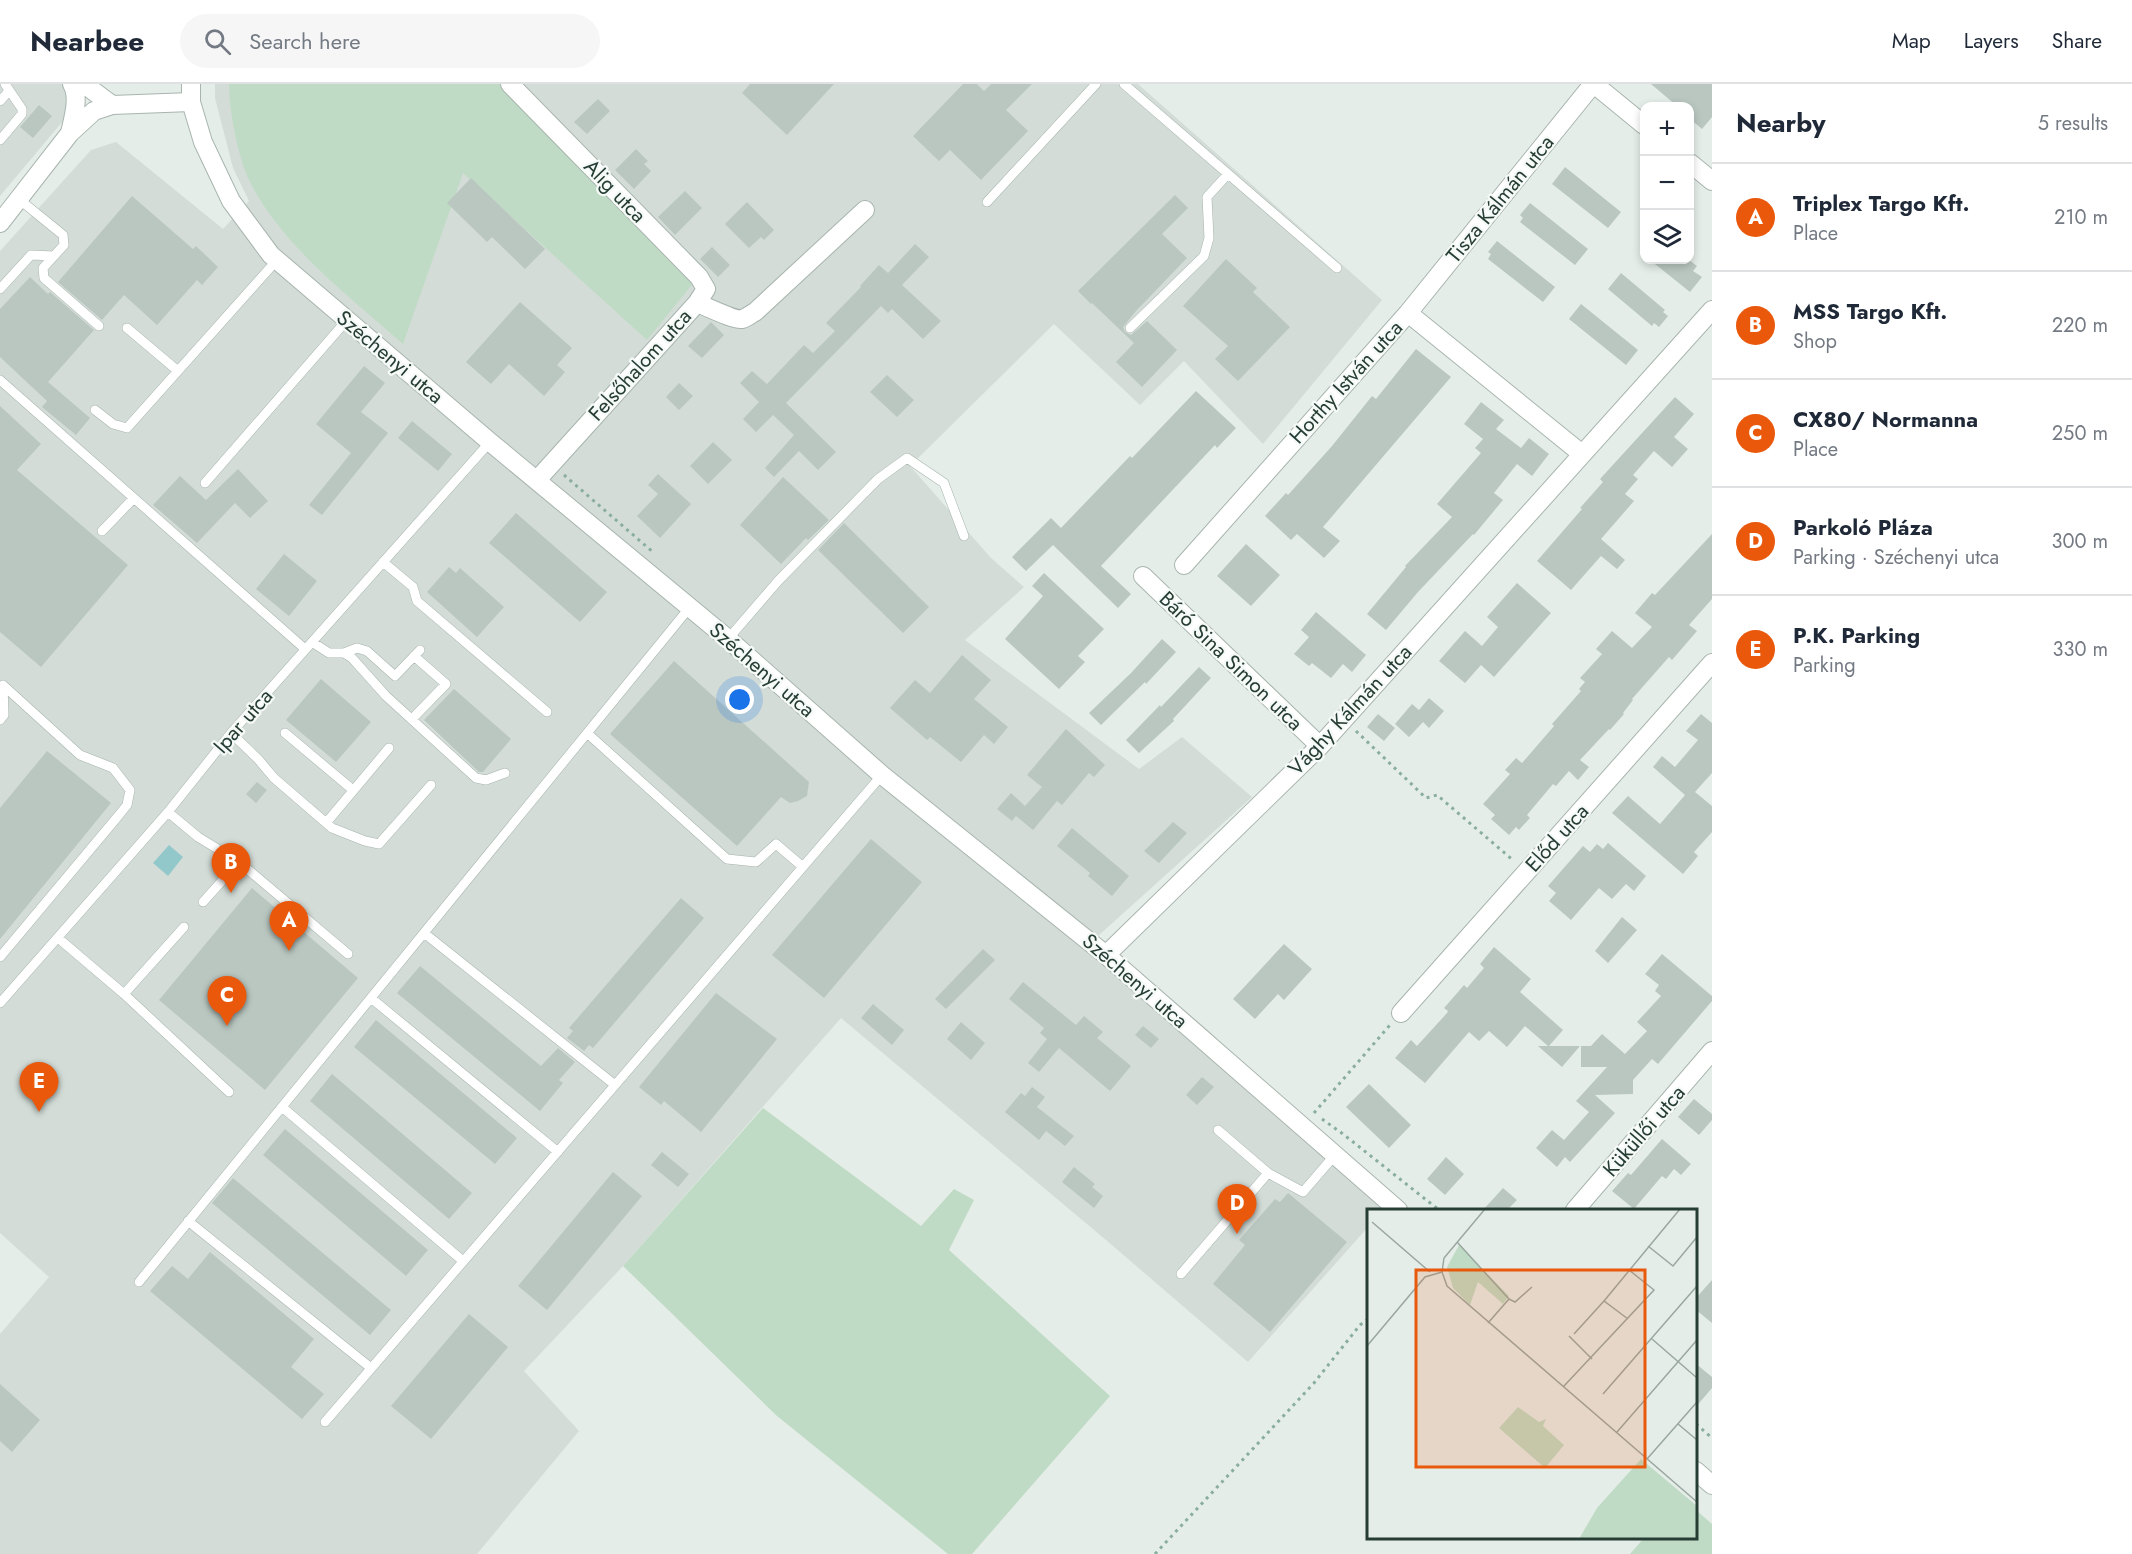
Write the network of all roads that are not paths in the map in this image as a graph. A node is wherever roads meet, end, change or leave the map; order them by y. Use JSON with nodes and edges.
{"nodes":[{"id":1,"x":72,"y":84,"type":"edge"},
{"id":2,"x":84,"y":84,"type":"edge"},
{"id":3,"x":510,"y":84,"type":"edge"},
{"id":4,"x":1096,"y":84,"type":"edge"},
{"id":5,"x":1124,"y":84,"type":"edge"},
{"id":6,"x":1594,"y":84,"type":"edge"},
{"id":7,"x":7,"y":87,"type":"edge"},
{"id":8,"x":191,"y":93,"type":"edge"},
{"id":9,"x":0,"y":101,"type":"edge"},
{"id":10,"x":112,"y":105,"type":"junction"},
{"id":11,"x":1640,"y":122,"type":"edge"},
{"id":12,"x":69,"y":133,"type":"junction"},
{"id":13,"x":0,"y":140,"type":"edge"},
{"id":14,"x":1694,"y":167,"type":"edge"},
{"id":15,"x":1228,"y":174,"type":"junction"},
{"id":16,"x":1712,"y":181,"type":"edge"},
{"id":17,"x":20,"y":200,"type":"junction"},
{"id":18,"x":987,"y":202,"type":"dead end"},
{"id":19,"x":865,"y":210,"type":"dead end"},
{"id":20,"x":0,"y":223,"type":"edge"},
{"id":21,"x":54,"y":256,"type":"junction"},
{"id":22,"x":276,"y":260,"type":"junction"},
{"id":23,"x":1337,"y":268,"type":"dead end"},
{"id":24,"x":0,"y":289,"type":"edge"},
{"id":25,"x":697,"y":303,"type":"junction"},
{"id":26,"x":1712,"y":310,"type":"edge"},
{"id":27,"x":1408,"y":313,"type":"junction"},
{"id":28,"x":347,"y":320,"type":"junction"},
{"id":29,"x":99,"y":326,"type":"dead end"},
{"id":30,"x":126,"y":328,"type":"dead end"},
{"id":31,"x":1130,"y":328,"type":"dead end"},
{"id":32,"x":178,"y":371,"type":"junction"},
{"id":33,"x":0,"y":380,"type":"edge"},
{"id":34,"x":95,"y":410,"type":"dead end"},
{"id":35,"x":490,"y":442,"type":"junction"},
{"id":36,"x":1582,"y":454,"type":"junction"},
{"id":37,"x":537,"y":480,"type":"junction"},
{"id":38,"x":205,"y":483,"type":"dead end"},
{"id":39,"x":133,"y":499,"type":"junction"},
{"id":40,"x":102,"y":531,"type":"dead end"},
{"id":41,"x":963,"y":536,"type":"dead end"},
{"id":42,"x":383,"y":562,"type":"junction"},
{"id":43,"x":1184,"y":565,"type":"dead end"},
{"id":44,"x":1143,"y":576,"type":"dead end"},
{"id":45,"x":690,"y":607,"type":"junction"},
{"id":46,"x":728,"y":639,"type":"junction"},
{"id":47,"x":309,"y":646,"type":"junction"},
{"id":48,"x":344,"y":653,"type":"junction"},
{"id":49,"x":1712,"y":663,"type":"edge"},
{"id":50,"x":2,"y":685,"type":"edge"},
{"id":51,"x":547,"y":712,"type":"dead end"},
{"id":52,"x":412,"y":719,"type":"junction"},
{"id":53,"x":0,"y":720,"type":"edge"},
{"id":54,"x":231,"y":733,"type":"junction"},
{"id":55,"x":285,"y":733,"type":"dead end"},
{"id":56,"x":587,"y":733,"type":"junction"},
{"id":57,"x":1320,"y":746,"type":"junction"},
{"id":58,"x":389,"y":748,"type":"dead end"},
{"id":59,"x":505,"y":773,"type":"dead end"},
{"id":60,"x":882,"y":775,"type":"junction"},
{"id":61,"x":431,"y":785,"type":"dead end"},
{"id":62,"x":353,"y":790,"type":"junction"},
{"id":63,"x":168,"y":812,"type":"junction"},
{"id":64,"x":326,"y":823,"type":"junction"},
{"id":65,"x":238,"y":862,"type":"junction"},
{"id":66,"x":803,"y":867,"type":"junction"},
{"id":67,"x":203,"y":903,"type":"dead end"},
{"id":68,"x":184,"y":927,"type":"dead end"},
{"id":69,"x":424,"y":933,"type":"junction"},
{"id":70,"x":58,"y":938,"type":"junction"},
{"id":71,"x":348,"y":954,"type":"dead end"},
{"id":72,"x":1106,"y":955,"type":"junction"},
{"id":73,"x":0,"y":957,"type":"edge"},
{"id":74,"x":124,"y":994,"type":"junction"},
{"id":75,"x":371,"y":998,"type":"junction"},
{"id":76,"x":0,"y":1003,"type":"edge"},
{"id":77,"x":1401,"y":1012,"type":"road end"},
{"id":78,"x":1712,"y":1051,"type":"edge"},
{"id":79,"x":615,"y":1085,"type":"junction"},
{"id":80,"x":229,"y":1092,"type":"dead end"},
{"id":81,"x":282,"y":1107,"type":"junction"},
{"id":82,"x":1218,"y":1130,"type":"dead end"},
{"id":83,"x":558,"y":1152,"type":"junction"},
{"id":84,"x":1334,"y":1156,"type":"junction"},
{"id":85,"x":1268,"y":1173,"type":"junction"},
{"id":86,"x":1397,"y":1209,"type":"edge"},
{"id":87,"x":1576,"y":1209,"type":"edge"},
{"id":88,"x":188,"y":1221,"type":"junction"},
{"id":89,"x":463,"y":1262,"type":"junction"},
{"id":90,"x":1181,"y":1274,"type":"dead end"},
{"id":91,"x":139,"y":1282,"type":"dead end"},
{"id":92,"x":371,"y":1368,"type":"junction"},
{"id":93,"x":325,"y":1422,"type":"dead end"},
{"id":94,"x":1697,"y":1473,"type":"edge"},
{"id":95,"x":1712,"y":1485,"type":"edge"}],
"edges":[{"from":1,"to":12,"type":"street"},
{"from":2,"to":10,"type":"street"},
{"from":3,"to":25,"type":"street","name":"Alig utca"},
{"from":4,"to":18,"type":"lane"},
{"from":5,"to":15,"type":"lane"},
{"from":6,"to":11,"type":"street"},
{"from":6,"to":27,"type":"street","name":"Tisza Kálmán utca"},
{"from":7,"to":9,"type":"lane"},
{"from":7,"to":13,"type":"lane"},
{"from":8,"to":10,"type":"street"},
{"from":8,"to":22,"type":"street","name":"Széchenyi utca"},
{"from":10,"to":12,"type":"street"},
{"from":12,"to":17,"type":"street"},
{"from":14,"to":16,"type":"street"},
{"from":15,"to":23,"type":"lane"},
{"from":15,"to":31,"type":"lane"},
{"from":17,"to":20,"type":"street"},
{"from":17,"to":21,"type":"lane"},
{"from":19,"to":25,"type":"street","name":"Felsőhalom utca"},
{"from":21,"to":24,"type":"lane"},
{"from":21,"to":29,"type":"lane"},
{"from":22,"to":28,"type":"street","name":"Széchenyi utca"},
{"from":22,"to":32,"type":"lane"},
{"from":25,"to":37,"type":"street","name":"Felsőhalom utca"},
{"from":26,"to":36,"type":"street","name":"Vághy Kálmán utca"},
{"from":27,"to":36,"type":"street","name":"Horthy István utca"},
{"from":27,"to":43,"type":"street","name":"Horthy István utca"},
{"from":28,"to":35,"type":"street","name":"Széchenyi utca"},
{"from":28,"to":38,"type":"lane"},
{"from":30,"to":32,"type":"lane"},
{"from":32,"to":34,"type":"lane"},
{"from":33,"to":39,"type":"lane"},
{"from":35,"to":37,"type":"street","name":"Széchenyi utca"},
{"from":35,"to":42,"type":"lane","name":"Ipar utca"},
{"from":36,"to":57,"type":"street","name":"Vághy Kálmán utca"},
{"from":37,"to":45,"type":"street","name":"Széchenyi utca"},
{"from":39,"to":40,"type":"lane"},
{"from":39,"to":47,"type":"lane"},
{"from":41,"to":46,"type":"lane"},
{"from":42,"to":47,"type":"lane","name":"Ipar utca"},
{"from":42,"to":51,"type":"lane"},
{"from":44,"to":57,"type":"street","name":"Báró Sina Simon utca"},
{"from":45,"to":46,"type":"street","name":"Széchenyi utca"},
{"from":45,"to":56,"type":"lane"},
{"from":46,"to":60,"type":"street","name":"Széchenyi utca"},
{"from":47,"to":48,"type":"lane"},
{"from":47,"to":54,"type":"lane","name":"Ipar utca"},
{"from":48,"to":52,"type":"lane"},
{"from":48,"to":52,"type":"lane"},
{"from":49,"to":77,"type":"street","name":"Előd utca"},
{"from":50,"to":53,"type":"lane"},
{"from":50,"to":73,"type":"lane"},
{"from":52,"to":59,"type":"lane"},
{"from":54,"to":63,"type":"lane","name":"Ipar utca"},
{"from":54,"to":64,"type":"lane"},
{"from":55,"to":62,"type":"lane"},
{"from":56,"to":66,"type":"lane"},
{"from":56,"to":69,"type":"lane"},
{"from":57,"to":72,"type":"street","name":"Vághy Kálmán utca"},
{"from":58,"to":62,"type":"lane"},
{"from":60,"to":66,"type":"lane"},
{"from":60,"to":72,"type":"street","name":"Széchenyi utca"},
{"from":61,"to":64,"type":"lane"},
{"from":62,"to":64,"type":"lane"},
{"from":63,"to":65,"type":"lane"},
{"from":63,"to":70,"type":"lane","name":"Ipar utca"},
{"from":65,"to":67,"type":"lane"},
{"from":65,"to":71,"type":"lane"},
{"from":66,"to":79,"type":"lane"},
{"from":68,"to":74,"type":"lane"},
{"from":69,"to":75,"type":"lane"},
{"from":69,"to":79,"type":"lane"},
{"from":70,"to":74,"type":"lane"},
{"from":70,"to":76,"type":"lane","name":"Ipar utca"},
{"from":72,"to":84,"type":"street","name":"Széchenyi utca"},
{"from":74,"to":80,"type":"lane"},
{"from":75,"to":81,"type":"lane"},
{"from":75,"to":83,"type":"lane"},
{"from":78,"to":87,"type":"street","name":"Küküllői utca"},
{"from":79,"to":83,"type":"lane"},
{"from":81,"to":88,"type":"lane"},
{"from":81,"to":89,"type":"lane"},
{"from":82,"to":85,"type":"lane"},
{"from":83,"to":89,"type":"lane"},
{"from":84,"to":85,"type":"lane"},
{"from":84,"to":86,"type":"street","name":"Széchenyi utca"},
{"from":85,"to":90,"type":"lane"},
{"from":88,"to":91,"type":"lane"},
{"from":88,"to":92,"type":"lane"},
{"from":89,"to":92,"type":"lane"},
{"from":92,"to":93,"type":"lane"},
{"from":94,"to":95,"type":"street"}]}
